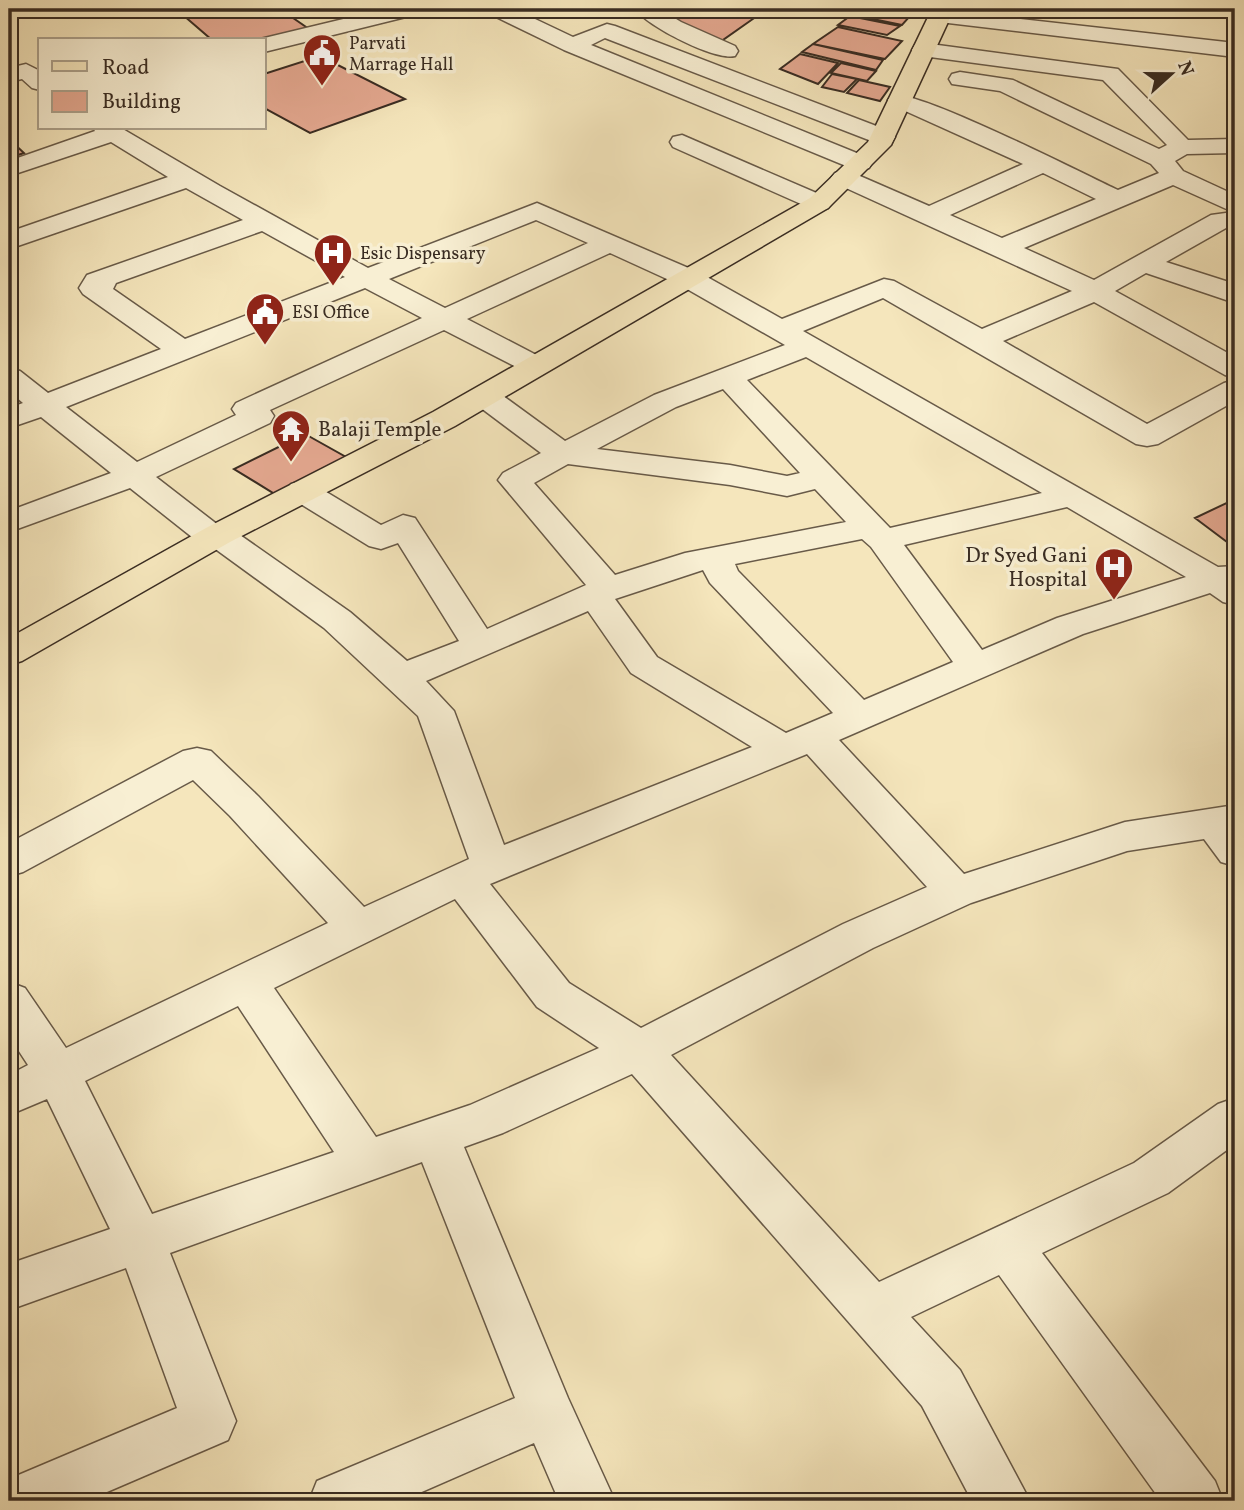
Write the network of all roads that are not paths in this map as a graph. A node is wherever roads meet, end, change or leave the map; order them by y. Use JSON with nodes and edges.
{"nodes":[{"id":1,"x":410,"y":9,"type":"edge"},
{"id":2,"x":498,"y":9,"type":"edge"},
{"id":3,"x":648,"y":10,"type":"edge"},
{"id":4,"x":941,"y":12,"type":"edge"},
{"id":5,"x":607,"y":31,"type":"junction"},
{"id":6,"x":1125,"y":37,"type":"junction"},
{"id":7,"x":266,"y":45,"type":"edge"},
{"id":8,"x":572,"y":45,"type":"junction"},
{"id":9,"x":1235,"y":50,"type":"edge"},
{"id":10,"x":918,"y":61,"type":"junction"},
{"id":11,"x":752,"y":62,"type":"dead end"},
{"id":12,"x":1110,"y":74,"type":"junction"},
{"id":13,"x":9,"y":75,"type":"edge"},
{"id":14,"x":729,"y":79,"type":"junction"},
{"id":15,"x":38,"y":81,"type":"edge"},
{"id":16,"x":692,"y":95,"type":"junction"},
{"id":17,"x":888,"y":115,"type":"junction"},
{"id":18,"x":109,"y":130,"type":"edge"},
{"id":19,"x":682,"y":142,"type":"dead end"},
{"id":20,"x":1235,"y":146,"type":"edge"},
{"id":21,"x":1172,"y":161,"type":"junction"},
{"id":22,"x":1043,"y":164,"type":"junction"},
{"id":23,"x":9,"y":169,"type":"edge"},
{"id":24,"x":852,"y":171,"type":"junction"},
{"id":25,"x":187,"y":179,"type":"junction"},
{"id":26,"x":1223,"y":192,"type":"edge"},
{"id":27,"x":1117,"y":199,"type":"junction"},
{"id":28,"x":819,"y":203,"type":"junction"},
{"id":29,"x":1235,"y":205,"type":"edge"},
{"id":30,"x":928,"y":216,"type":"junction"},
{"id":31,"x":1235,"y":220,"type":"edge"},
{"id":32,"x":263,"y":222,"type":"junction"},
{"id":33,"x":9,"y":241,"type":"edge"},
{"id":34,"x":610,"y":243,"type":"junction"},
{"id":35,"x":1002,"y":248,"type":"junction"},
{"id":36,"x":1145,"y":263,"type":"junction"},
{"id":37,"x":366,"y":279,"type":"junction"},
{"id":38,"x":690,"y":279,"type":"junction"},
{"id":39,"x":1095,"y":291,"type":"junction"},
{"id":40,"x":1235,"y":295,"type":"edge"},
{"id":41,"x":444,"y":319,"type":"junction"},
{"id":42,"x":795,"y":338,"type":"junction"},
{"id":43,"x":981,"y":340,"type":"junction"},
{"id":44,"x":183,"y":351,"type":"junction"},
{"id":45,"x":536,"y":366,"type":"junction"},
{"id":46,"x":1235,"y":369,"type":"edge"},
{"id":47,"x":9,"y":377,"type":"edge"},
{"id":48,"x":728,"y":377,"type":"junction"},
{"id":49,"x":1235,"y":389,"type":"edge"},
{"id":50,"x":484,"y":396,"type":"junction"},
{"id":51,"x":43,"y":406,"type":"junction"},
{"id":52,"x":9,"y":419,"type":"edge"},
{"id":53,"x":562,"y":454,"type":"junction"},
{"id":54,"x":134,"y":475,"type":"junction"},
{"id":55,"x":823,"y":478,"type":"junction"},
{"id":56,"x":302,"y":491,"type":"junction"},
{"id":57,"x":1072,"y":496,"type":"junction"},
{"id":58,"x":9,"y":522,"type":"edge"},
{"id":59,"x":876,"y":534,"type":"junction"},
{"id":60,"x":216,"y":536,"type":"junction"},
{"id":61,"x":715,"y":557,"type":"junction"},
{"id":62,"x":1229,"y":583,"type":"edge"},
{"id":63,"x":601,"y":592,"type":"junction"},
{"id":64,"x":480,"y":646,"type":"junction"},
{"id":65,"x":9,"y":653,"type":"edge"},
{"id":66,"x":975,"y":667,"type":"junction"},
{"id":67,"x":401,"y":677,"type":"junction"},
{"id":68,"x":858,"y":717,"type":"junction"},
{"id":69,"x":798,"y":743,"type":"junction"},
{"id":70,"x":1228,"y":831,"type":"edge"},
{"id":71,"x":9,"y":861,"type":"edge"},
{"id":72,"x":477,"y":873,"type":"junction"},
{"id":73,"x":956,"y":892,"type":"junction"},
{"id":74,"x":359,"y":929,"type":"junction"},
{"id":75,"x":247,"y":983,"type":"junction"},
{"id":76,"x":9,"y":1000,"type":"edge"},
{"id":77,"x":639,"y":1050,"type":"junction"},
{"id":78,"x":58,"y":1073,"type":"junction"},
{"id":79,"x":9,"y":1096,"type":"edge"},
{"id":80,"x":1235,"y":1118,"type":"edge"},
{"id":81,"x":436,"y":1136,"type":"junction"},
{"id":82,"x":366,"y":1161,"type":"junction"},
{"id":83,"x":140,"y":1240,"type":"junction"},
{"id":84,"x":1007,"y":1246,"type":"junction"},
{"id":85,"x":9,"y":1287,"type":"edge"},
{"id":86,"x":873,"y":1310,"type":"junction"},
{"id":87,"x":547,"y":1411,"type":"junction"},
{"id":88,"x":22,"y":1501,"type":"edge"},
{"id":89,"x":337,"y":1501,"type":"edge"},
{"id":90,"x":587,"y":1501,"type":"edge"},
{"id":91,"x":1002,"y":1501,"type":"edge"},
{"id":92,"x":1195,"y":1501,"type":"edge"}],
"edges":[{"from":1,"to":7,"type":"street"},
{"from":2,"to":8,"type":"street"},
{"from":3,"to":5,"type":"street"},
{"from":3,"to":11,"type":"street"},
{"from":4,"to":6,"type":"street"},
{"from":4,"to":10,"type":"main road"},
{"from":5,"to":8,"type":"street"},
{"from":5,"to":14,"type":"street"},
{"from":6,"to":9,"type":"street"},
{"from":6,"to":12,"type":"street"},
{"from":8,"to":16,"type":"street"},
{"from":10,"to":12,"type":"street"},
{"from":10,"to":17,"type":"main road"},
{"from":10,"to":21,"type":"street"},
{"from":12,"to":21,"type":"street"},
{"from":13,"to":15,"type":"street"},
{"from":14,"to":16,"type":"street"},
{"from":14,"to":17,"type":"street"},
{"from":16,"to":24,"type":"street"},
{"from":17,"to":22,"type":"street"},
{"from":17,"to":24,"type":"main road"},
{"from":18,"to":23,"type":"street"},
{"from":18,"to":25,"type":"street"},
{"from":19,"to":28,"type":"street"},
{"from":20,"to":21,"type":"street"},
{"from":21,"to":26,"type":"street"},
{"from":21,"to":27,"type":"street"},
{"from":22,"to":27,"type":"street"},
{"from":22,"to":30,"type":"street"},
{"from":24,"to":28,"type":"main road"},
{"from":24,"to":30,"type":"street"},
{"from":25,"to":32,"type":"street"},
{"from":25,"to":33,"type":"street"},
{"from":26,"to":29,"type":"street"},
{"from":27,"to":35,"type":"street"},
{"from":28,"to":38,"type":"main road"},
{"from":30,"to":35,"type":"street"},
{"from":31,"to":36,"type":"street"},
{"from":32,"to":37,"type":"street"},
{"from":32,"to":44,"type":"street"},
{"from":34,"to":37,"type":"street"},
{"from":34,"to":38,"type":"street"},
{"from":34,"to":41,"type":"street"},
{"from":35,"to":39,"type":"street"},
{"from":36,"to":39,"type":"street"},
{"from":36,"to":40,"type":"street"},
{"from":37,"to":41,"type":"street"},
{"from":37,"to":44,"type":"street"},
{"from":38,"to":42,"type":"street"},
{"from":38,"to":45,"type":"main road"},
{"from":39,"to":43,"type":"street"},
{"from":39,"to":46,"type":"street"},
{"from":41,"to":45,"type":"street"},
{"from":41,"to":54,"type":"street"},
{"from":42,"to":43,"type":"street"},
{"from":42,"to":48,"type":"street"},
{"from":42,"to":57,"type":"street"},
{"from":43,"to":49,"type":"street"},
{"from":44,"to":51,"type":"street"},
{"from":45,"to":50,"type":"main road"},
{"from":47,"to":51,"type":"street"},
{"from":48,"to":53,"type":"street"},
{"from":48,"to":55,"type":"street"},
{"from":50,"to":53,"type":"street"},
{"from":50,"to":56,"type":"main road"},
{"from":51,"to":52,"type":"street"},
{"from":51,"to":54,"type":"street"},
{"from":53,"to":55,"type":"street"},
{"from":53,"to":63,"type":"street"},
{"from":54,"to":58,"type":"street"},
{"from":54,"to":60,"type":"street"},
{"from":55,"to":59,"type":"street"},
{"from":56,"to":60,"type":"main road"},
{"from":56,"to":64,"type":"street"},
{"from":57,"to":59,"type":"street"},
{"from":57,"to":62,"type":"street"},
{"from":59,"to":61,"type":"street"},
{"from":59,"to":66,"type":"street"},
{"from":60,"to":65,"type":"main road"},
{"from":60,"to":67,"type":"street"},
{"from":61,"to":63,"type":"street"},
{"from":61,"to":68,"type":"street"},
{"from":62,"to":66,"type":"street"},
{"from":63,"to":64,"type":"street"},
{"from":63,"to":69,"type":"street"},
{"from":64,"to":67,"type":"street"},
{"from":66,"to":68,"type":"street"},
{"from":67,"to":72,"type":"street"},
{"from":68,"to":69,"type":"street"},
{"from":69,"to":72,"type":"street"},
{"from":69,"to":73,"type":"street"},
{"from":70,"to":73,"type":"street"},
{"from":71,"to":74,"type":"street"},
{"from":72,"to":74,"type":"street"},
{"from":72,"to":77,"type":"street"},
{"from":73,"to":77,"type":"street"},
{"from":74,"to":75,"type":"street"},
{"from":75,"to":78,"type":"street"},
{"from":75,"to":82,"type":"street"},
{"from":76,"to":78,"type":"street"},
{"from":77,"to":81,"type":"street"},
{"from":77,"to":86,"type":"street"},
{"from":78,"to":79,"type":"street"},
{"from":78,"to":83,"type":"street"},
{"from":80,"to":84,"type":"street"},
{"from":81,"to":82,"type":"street"},
{"from":81,"to":87,"type":"street"},
{"from":82,"to":83,"type":"street"},
{"from":83,"to":85,"type":"street"},
{"from":83,"to":88,"type":"street"},
{"from":84,"to":86,"type":"street"},
{"from":84,"to":92,"type":"street"},
{"from":86,"to":91,"type":"street"},
{"from":87,"to":89,"type":"street"},
{"from":87,"to":90,"type":"street"}]}
